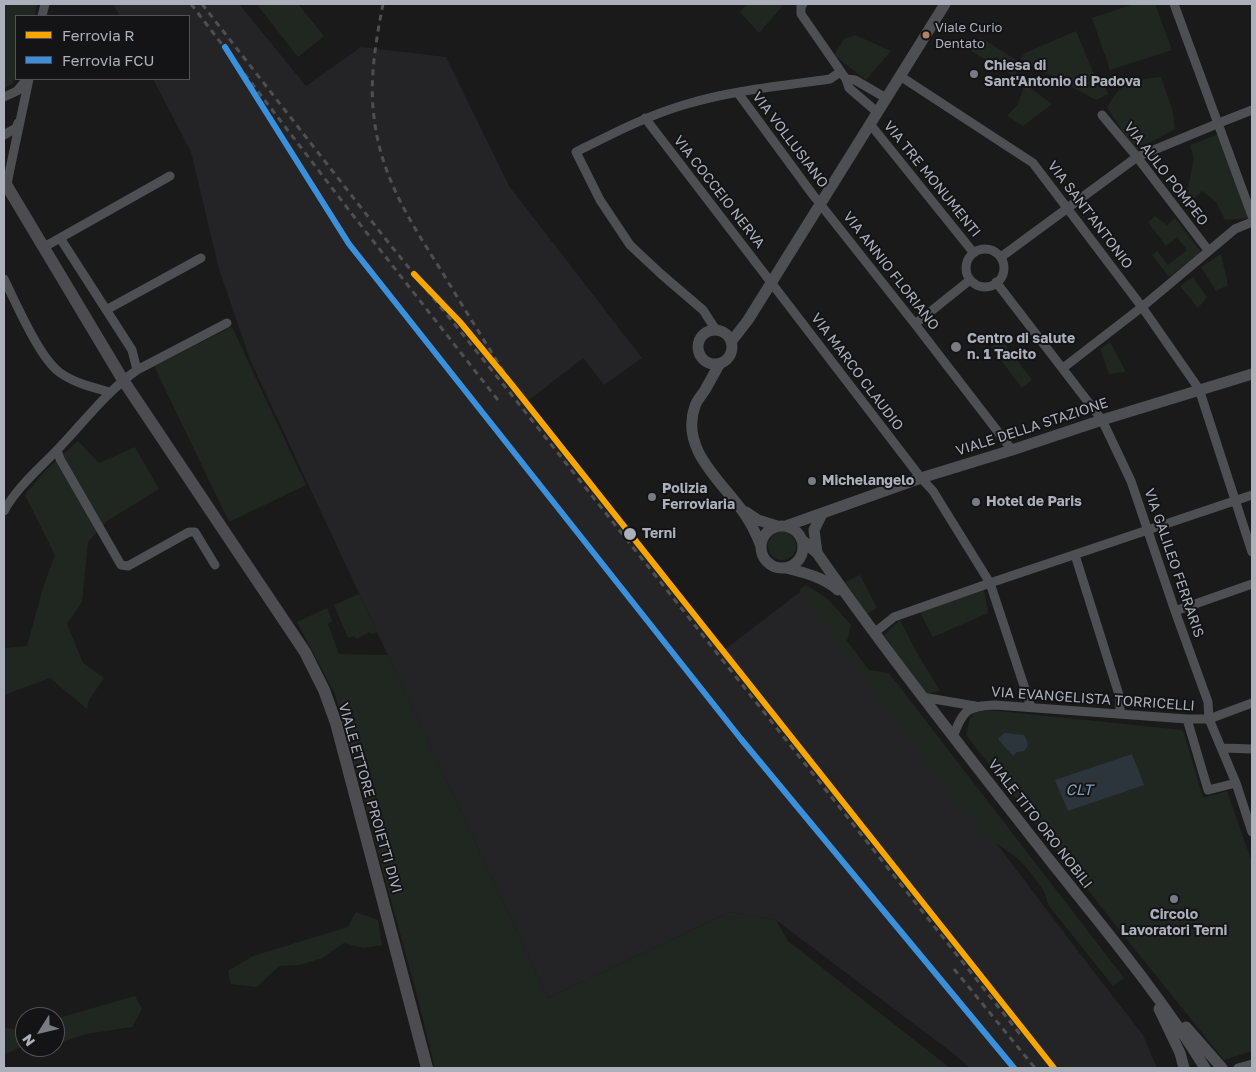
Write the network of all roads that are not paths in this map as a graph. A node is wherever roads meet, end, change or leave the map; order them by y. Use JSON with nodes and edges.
{"nodes":[{"id":1,"x":803,"y":4,"type":"edge"},
{"id":2,"x":945,"y":4,"type":"edge"},
{"id":3,"x":1174,"y":4,"type":"edge"},
{"id":4,"x":843,"y":76,"type":"junction"},
{"id":5,"x":900,"y":76,"type":"junction"},
{"id":6,"x":27,"y":80,"type":"edge"},
{"id":7,"x":28,"y":80,"type":"edge"},
{"id":8,"x":738,"y":93,"type":"junction"},
{"id":9,"x":4,"y":97,"type":"edge"},
{"id":10,"x":886,"y":98,"type":"junction"},
{"id":11,"x":1252,"y":110,"type":"edge"},
{"id":12,"x":877,"y":112,"type":"junction"},
{"id":13,"x":1102,"y":115,"type":"dead end"},
{"id":14,"x":21,"y":118,"type":"junction"},
{"id":15,"x":645,"y":118,"type":"junction"},
{"id":16,"x":1218,"y":123,"type":"junction"},
{"id":17,"x":870,"y":124,"type":"junction"},
{"id":18,"x":4,"y":135,"type":"edge"},
{"id":19,"x":1137,"y":157,"type":"junction"},
{"id":20,"x":170,"y":176,"type":"dead end"},
{"id":21,"x":4,"y":182,"type":"edge"},
{"id":22,"x":820,"y":204,"type":"junction"},
{"id":23,"x":1068,"y":208,"type":"junction"},
{"id":24,"x":1252,"y":216,"type":"edge"},
{"id":25,"x":1252,"y":222,"type":"edge"},
{"id":26,"x":60,"y":238,"type":"junction"},
{"id":27,"x":44,"y":247,"type":"junction"},
{"id":28,"x":1208,"y":250,"type":"junction"},
{"id":29,"x":973,"y":252,"type":"junction"},
{"id":30,"x":1001,"y":257,"type":"junction"},
{"id":31,"x":201,"y":258,"type":"dead end"},
{"id":32,"x":4,"y":279,"type":"edge"},
{"id":33,"x":970,"y":280,"type":"junction"},
{"id":34,"x":771,"y":282,"type":"junction"},
{"id":35,"x":996,"y":282,"type":"junction"},
{"id":36,"x":1142,"y":308,"type":"junction"},
{"id":37,"x":106,"y":310,"type":"junction"},
{"id":38,"x":748,"y":320,"type":"junction"},
{"id":39,"x":227,"y":323,"type":"dead end"},
{"id":40,"x":915,"y":324,"type":"junction"},
{"id":41,"x":720,"y":331,"type":"junction"},
{"id":42,"x":731,"y":342,"type":"junction"},
{"id":43,"x":702,"y":358,"type":"junction"},
{"id":44,"x":720,"y":363,"type":"junction"},
{"id":45,"x":1063,"y":368,"type":"junction"},
{"id":46,"x":137,"y":370,"type":"junction"},
{"id":47,"x":1252,"y":374,"type":"edge"},
{"id":48,"x":123,"y":380,"type":"junction"},
{"id":49,"x":1199,"y":389,"type":"junction"},
{"id":50,"x":109,"y":392,"type":"junction"},
{"id":51,"x":704,"y":392,"type":"junction"},
{"id":52,"x":1102,"y":420,"type":"junction"},
{"id":53,"x":57,"y":450,"type":"junction"},
{"id":54,"x":1012,"y":450,"type":"junction"},
{"id":55,"x":921,"y":478,"type":"junction"},
{"id":56,"x":1252,"y":495,"type":"edge"},
{"id":57,"x":1234,"y":500,"type":"junction"},
{"id":58,"x":740,"y":508,"type":"junction"},
{"id":59,"x":4,"y":511,"type":"edge"},
{"id":60,"x":822,"y":514,"type":"junction"},
{"id":61,"x":781,"y":526,"type":"junction"},
{"id":62,"x":1147,"y":530,"type":"junction"},
{"id":63,"x":802,"y":540,"type":"junction"},
{"id":64,"x":761,"y":546,"type":"junction"},
{"id":65,"x":1252,"y":552,"type":"edge"},
{"id":66,"x":817,"y":553,"type":"junction"},
{"id":67,"x":1075,"y":555,"type":"junction"},
{"id":68,"x":215,"y":565,"type":"dead end"},
{"id":69,"x":786,"y":568,"type":"junction"},
{"id":70,"x":990,"y":583,"type":"junction"},
{"id":71,"x":1252,"y":584,"type":"edge"},
{"id":72,"x":849,"y":600,"type":"junction"},
{"id":73,"x":1174,"y":611,"type":"junction"},
{"id":74,"x":874,"y":633,"type":"junction"},
{"id":75,"x":922,"y":697,"type":"junction"},
{"id":76,"x":1252,"y":703,"type":"edge"},
{"id":77,"x":975,"y":706,"type":"junction"},
{"id":78,"x":1031,"y":708,"type":"junction"},
{"id":79,"x":1120,"y":713,"type":"junction"},
{"id":80,"x":1187,"y":719,"type":"junction"},
{"id":81,"x":1210,"y":719,"type":"junction"},
{"id":82,"x":953,"y":737,"type":"junction"},
{"id":83,"x":1223,"y":748,"type":"junction"},
{"id":84,"x":1252,"y":749,"type":"edge"},
{"id":85,"x":1236,"y":783,"type":"junction"},
{"id":86,"x":1252,"y":832,"type":"edge"},
{"id":87,"x":1145,"y":981,"type":"junction"},
{"id":88,"x":1252,"y":1064,"type":"edge"},
{"id":89,"x":427,"y":1068,"type":"edge"},
{"id":90,"x":1184,"y":1068,"type":"edge"},
{"id":91,"x":1205,"y":1068,"type":"edge"},
{"id":92,"x":1222,"y":1068,"type":"edge"},
{"id":93,"x":1238,"y":1068,"type":"edge"}],
"edges":[{"from":1,"to":4,"type":"street"},
{"from":2,"to":5,"type":"street"},
{"from":3,"to":16,"type":"street"},
{"from":4,"to":8,"type":"street"},
{"from":4,"to":10,"type":"street"},
{"from":4,"to":12,"type":"street"},
{"from":5,"to":10,"type":"street"},
{"from":5,"to":23,"type":"street","name":"VIA SANT'ANTONIO"},
{"from":6,"to":9,"type":"street"},
{"from":7,"to":14,"type":"street"},
{"from":8,"to":15,"type":"street"},
{"from":8,"to":22,"type":"street","name":"VIA VOLLUSIANO"},
{"from":10,"to":12,"type":"street"},
{"from":11,"to":16,"type":"street"},
{"from":12,"to":17,"type":"street"},
{"from":13,"to":19,"type":"street","name":"VIA AULO POMPEO"},
{"from":14,"to":18,"type":"street"},
{"from":14,"to":21,"type":"street"},
{"from":15,"to":34,"type":"street","name":"VIA COCCEIO NERVA"},
{"from":15,"to":41,"type":"street"},
{"from":16,"to":19,"type":"street"},
{"from":16,"to":24,"type":"street"},
{"from":17,"to":22,"type":"street"},
{"from":17,"to":29,"type":"street","name":"VIA TRE MONUMENTI"},
{"from":19,"to":23,"type":"street"},
{"from":19,"to":28,"type":"street","name":"VIA AULO POMPEO"},
{"from":20,"to":26,"type":"street"},
{"from":21,"to":27,"type":"main road","name":"VIALE ETTORE PROIETTI DIVI"},
{"from":22,"to":34,"type":"street"},
{"from":22,"to":40,"type":"street","name":"VIA ANNIO FLORIANO"},
{"from":23,"to":30,"type":"street"},
{"from":23,"to":36,"type":"street","name":"VIA SANT'ANTONIO"},
{"from":25,"to":28,"type":"street"},
{"from":26,"to":27,"type":"street"},
{"from":26,"to":37,"type":"street"},
{"from":27,"to":48,"type":"main road","name":"VIALE ETTORE PROIETTI DIVI"},
{"from":28,"to":36,"type":"street"},
{"from":29,"to":30,"type":"street"},
{"from":29,"to":33,"type":"street"},
{"from":30,"to":35,"type":"street"},
{"from":31,"to":37,"type":"street"},
{"from":32,"to":50,"type":"street"},
{"from":33,"to":35,"type":"street"},
{"from":33,"to":40,"type":"street"},
{"from":34,"to":38,"type":"street"},
{"from":34,"to":55,"type":"street","name":"VIA MARCO CLAUDIO"},
{"from":35,"to":45,"type":"street"},
{"from":36,"to":45,"type":"street"},
{"from":36,"to":49,"type":"street","name":"VIA SANT'ANTONIO"},
{"from":37,"to":46,"type":"street"},
{"from":38,"to":41,"type":"street"},
{"from":38,"to":42,"type":"street"},
{"from":39,"to":46,"type":"street"},
{"from":40,"to":54,"type":"street","name":"VIA ANNIO FLORIANO"},
{"from":41,"to":42,"type":"street"},
{"from":41,"to":43,"type":"street"},
{"from":42,"to":44,"type":"street"},
{"from":43,"to":44,"type":"street"},
{"from":43,"to":51,"type":"street"},
{"from":44,"to":51,"type":"street"},
{"from":45,"to":52,"type":"street"},
{"from":46,"to":48,"type":"street"},
{"from":47,"to":49,"type":"street","name":"VIALE DELLA STAZIONE"},
{"from":48,"to":50,"type":"street"},
{"from":48,"to":89,"type":"main road","name":"VIALE ETTORE PROIETTI DIVI"},
{"from":49,"to":52,"type":"street","name":"VIALE DELLA STAZIONE"},
{"from":49,"to":57,"type":"street","name":"VIA SANT'ANTONIO"},
{"from":50,"to":53,"type":"street"},
{"from":51,"to":58,"type":"street"},
{"from":52,"to":54,"type":"street","name":"VIALE DELLA STAZIONE"},
{"from":52,"to":62,"type":"street","name":"VIA GALILEO FERRARIS"},
{"from":53,"to":59,"type":"street"},
{"from":53,"to":68,"type":"street"},
{"from":54,"to":55,"type":"street","name":"VIALE DELLA STAZIONE"},
{"from":55,"to":60,"type":"street","name":"VIALE DELLA STAZIONE"},
{"from":55,"to":70,"type":"street","name":"VIA MARCO CLAUDIO"},
{"from":56,"to":57,"type":"street"},
{"from":57,"to":62,"type":"street"},
{"from":57,"to":65,"type":"street","name":"VIA SANT'ANTONIO"},
{"from":58,"to":61,"type":"street"},
{"from":58,"to":64,"type":"street"},
{"from":60,"to":61,"type":"street","name":"VIALE DELLA STAZIONE"},
{"from":60,"to":66,"type":"street"},
{"from":61,"to":63,"type":"street"},
{"from":61,"to":64,"type":"street"},
{"from":62,"to":67,"type":"street"},
{"from":62,"to":73,"type":"street","name":"VIA GALILEO FERRARIS"},
{"from":63,"to":66,"type":"street","name":"VIALE TITO ORO NOBILI"},
{"from":63,"to":69,"type":"street"},
{"from":64,"to":69,"type":"street"},
{"from":66,"to":72,"type":"street","name":"VIALE TITO ORO NOBILI"},
{"from":67,"to":70,"type":"street"},
{"from":67,"to":79,"type":"street"},
{"from":69,"to":72,"type":"street","name":"VIALE TITO ORO NOBILI"},
{"from":70,"to":74,"type":"street"},
{"from":70,"to":78,"type":"street","name":"VIA MARCO CLAUDIO"},
{"from":71,"to":73,"type":"street"},
{"from":72,"to":74,"type":"street","name":"VIALE TITO ORO NOBILI"},
{"from":73,"to":81,"type":"street","name":"VIA GALILEO FERRARIS"},
{"from":74,"to":75,"type":"street","name":"VIALE TITO ORO NOBILI"},
{"from":75,"to":77,"type":"street","name":"VIA EVANGELISTA TORRICELLI"},
{"from":75,"to":82,"type":"street","name":"VIALE TITO ORO NOBILI"},
{"from":76,"to":81,"type":"street"},
{"from":77,"to":78,"type":"street","name":"VIA EVANGELISTA TORRICELLI"},
{"from":77,"to":82,"type":"street","name":"VIA EVANGELISTA TORRICELLI"},
{"from":78,"to":79,"type":"street","name":"VIA EVANGELISTA TORRICELLI"},
{"from":79,"to":80,"type":"street","name":"VIA EVANGELISTA TORRICELLI"},
{"from":80,"to":81,"type":"street","name":"VIA EVANGELISTA TORRICELLI"},
{"from":80,"to":85,"type":"street"},
{"from":81,"to":83,"type":"street","name":"VIA GALILEO FERRARIS"},
{"from":82,"to":87,"type":"street","name":"VIALE TITO ORO NOBILI"},
{"from":83,"to":84,"type":"street"},
{"from":83,"to":85,"type":"street","name":"VIA GALILEO FERRARIS"},
{"from":85,"to":86,"type":"street","name":"VIA GALILEO FERRARIS"},
{"from":87,"to":90,"type":"street"},
{"from":87,"to":91,"type":"street","name":"VIALE TITO ORO NOBILI"},
{"from":87,"to":92,"type":"street"},
{"from":88,"to":93,"type":"street"}]}
